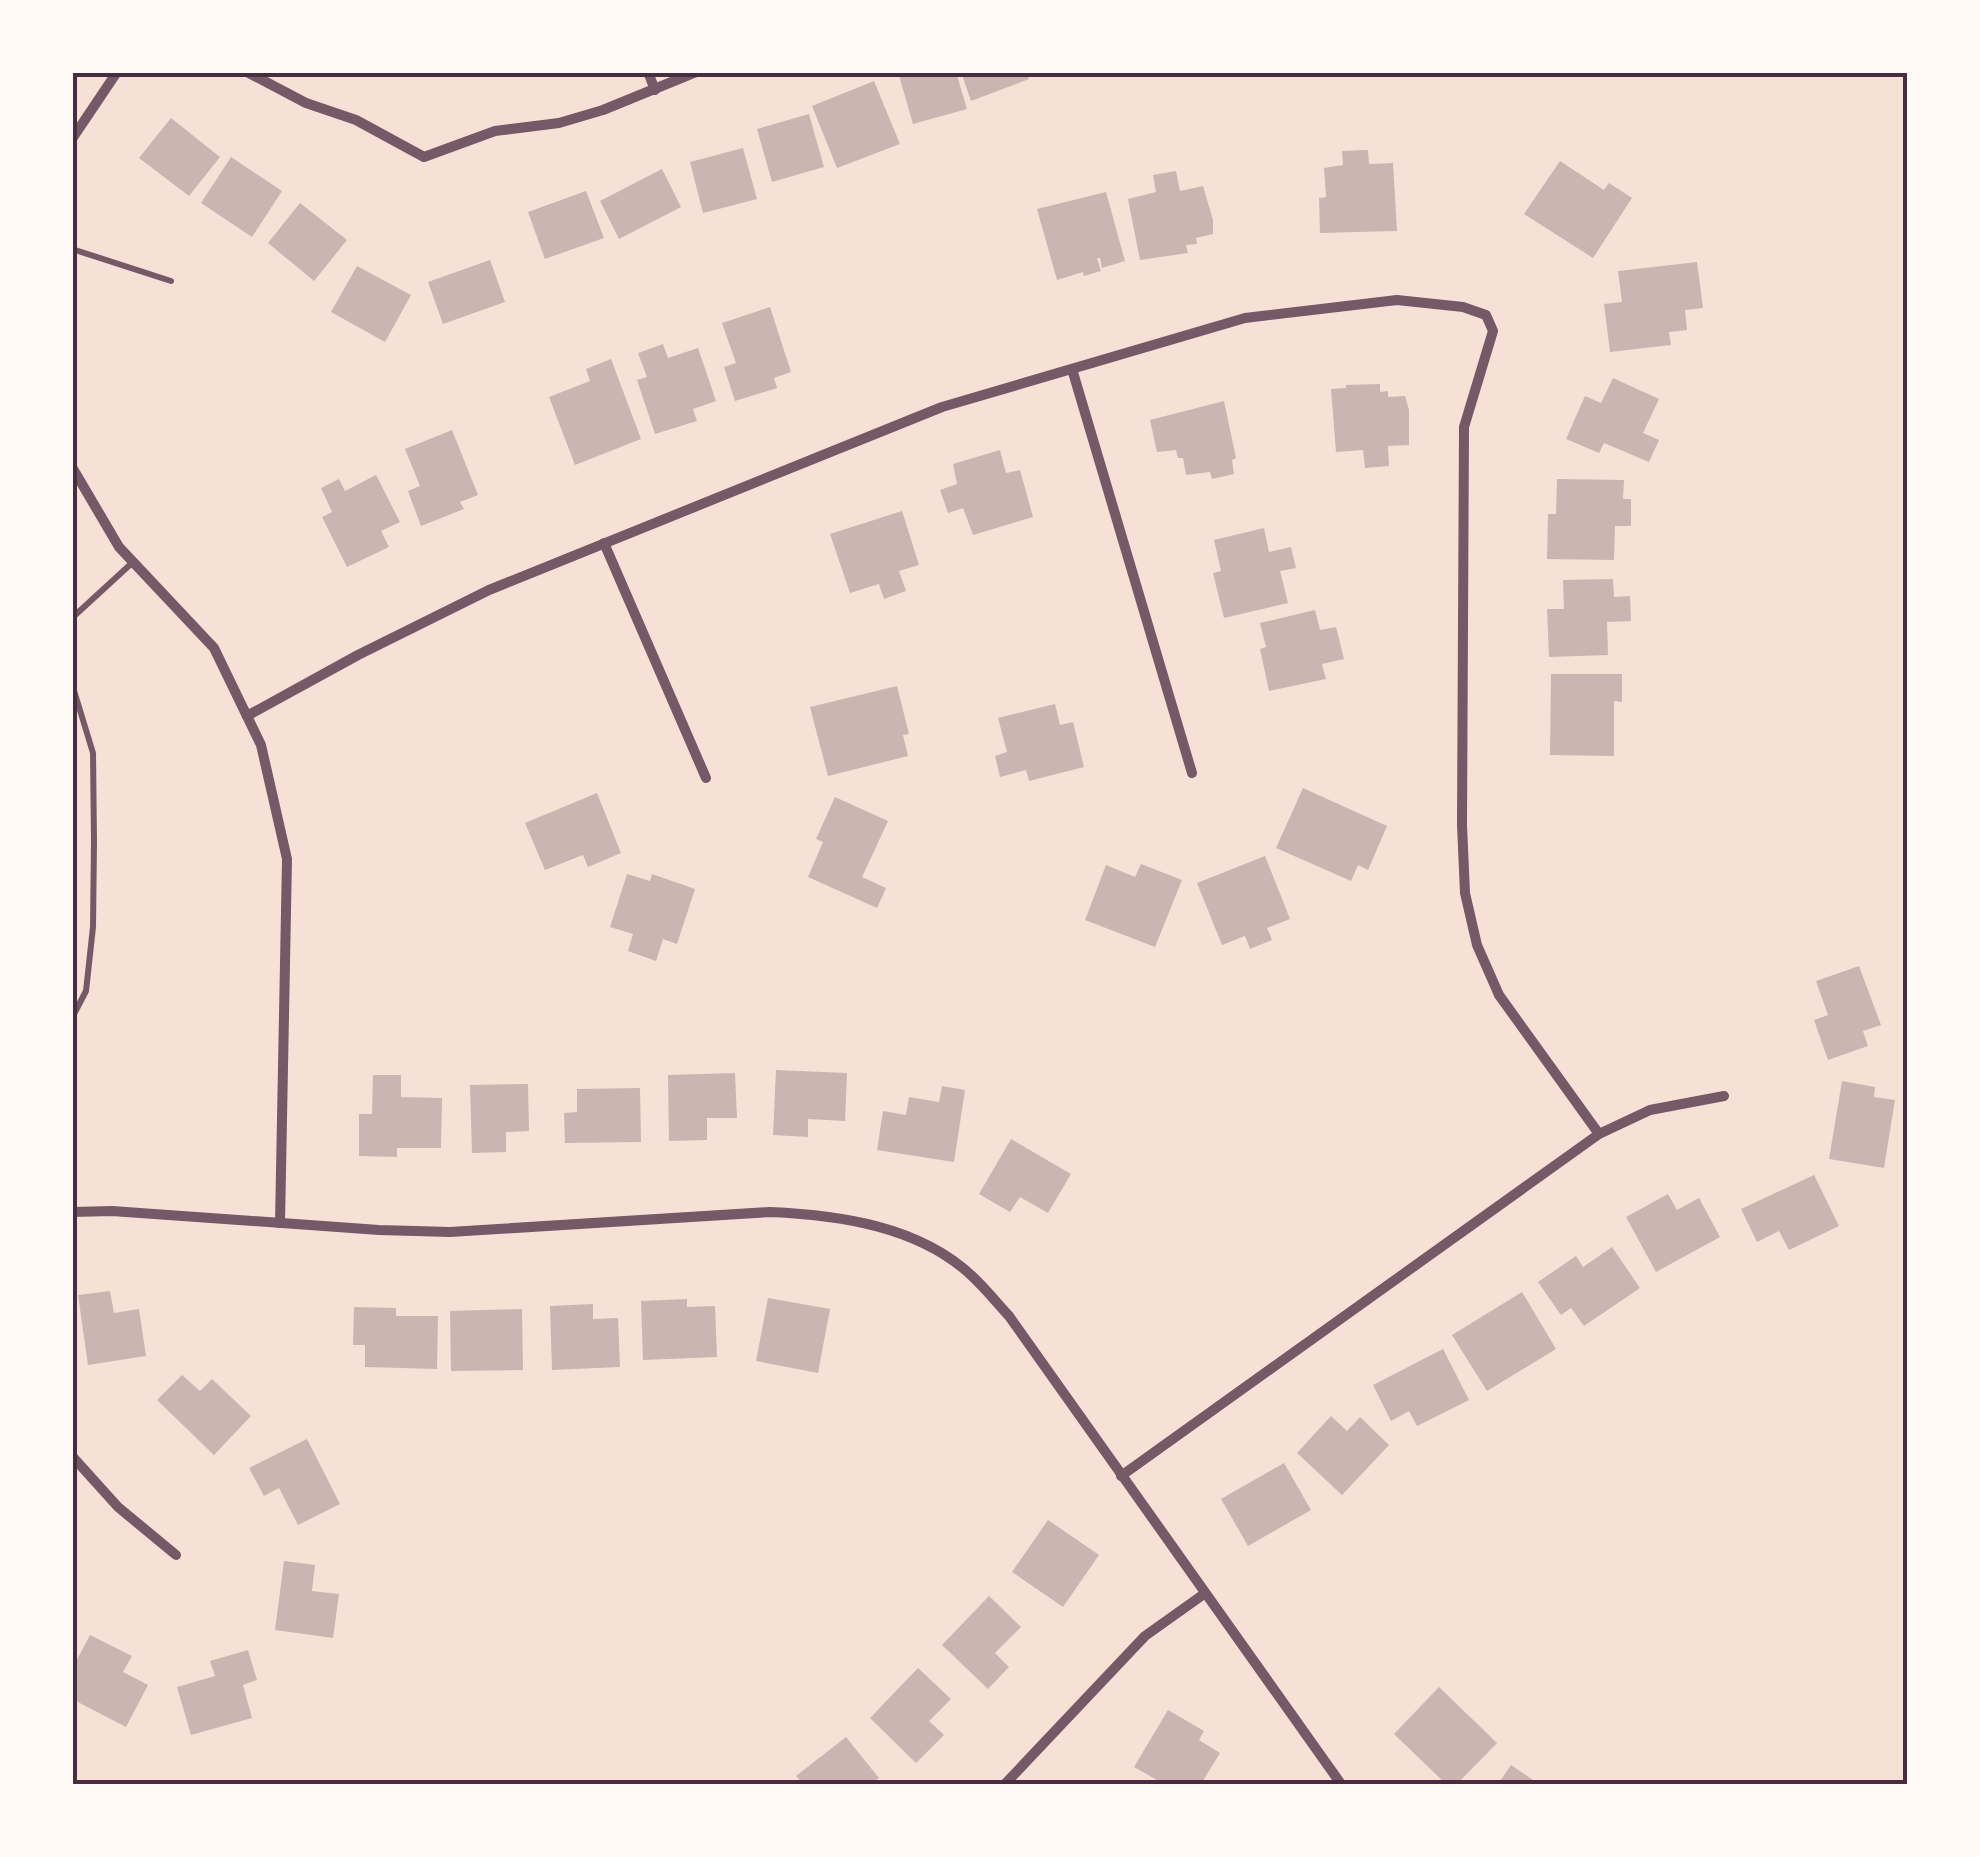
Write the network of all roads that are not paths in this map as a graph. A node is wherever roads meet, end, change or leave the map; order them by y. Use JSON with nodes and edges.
{"nodes":[{"id":1,"x":116,"y":72,"type":"edge"},
{"id":2,"x":247,"y":72,"type":"edge"},
{"id":3,"x":648,"y":72,"type":"edge"},
{"id":4,"x":696,"y":72,"type":"edge"},
{"id":5,"x":654,"y":90,"type":"junction"},
{"id":6,"x":72,"y":140,"type":"edge"},
{"id":7,"x":72,"y":248,"type":"edge"},
{"id":8,"x":171,"y":280,"type":"dead end"},
{"id":9,"x":1072,"y":369,"type":"junction"},
{"id":10,"x":72,"y":467,"type":"edge"},
{"id":11,"x":604,"y":543,"type":"junction"},
{"id":12,"x":133,"y":562,"type":"junction"},
{"id":13,"x":72,"y":618,"type":"edge"},
{"id":14,"x":72,"y":684,"type":"edge"},
{"id":15,"x":247,"y":716,"type":"junction"},
{"id":16,"x":1192,"y":774,"type":"dead end"},
{"id":17,"x":706,"y":778,"type":"dead end"},
{"id":18,"x":72,"y":1018,"type":"edge"},
{"id":19,"x":1724,"y":1096,"type":"dead end"},
{"id":20,"x":1598,"y":1134,"type":"junction"},
{"id":21,"x":72,"y":1212,"type":"edge"},
{"id":22,"x":280,"y":1223,"type":"junction"},
{"id":23,"x":72,"y":1456,"type":"edge"},
{"id":24,"x":1121,"y":1476,"type":"junction"},
{"id":25,"x":176,"y":1555,"type":"dead end"},
{"id":26,"x":1204,"y":1594,"type":"junction"},
{"id":27,"x":1004,"y":1784,"type":"edge"},
{"id":28,"x":1340,"y":1784,"type":"edge"}],
"edges":[{"from":1,"to":6,"type":"street"},
{"from":2,"to":5,"type":"street"},
{"from":3,"to":5,"type":"street"},
{"from":4,"to":5,"type":"street"},
{"from":7,"to":8,"type":"lane"},
{"from":9,"to":11,"type":"street"},
{"from":9,"to":16,"type":"street"},
{"from":9,"to":20,"type":"street"},
{"from":10,"to":12,"type":"street"},
{"from":11,"to":15,"type":"street"},
{"from":11,"to":17,"type":"street"},
{"from":12,"to":13,"type":"lane"},
{"from":12,"to":15,"type":"street"},
{"from":14,"to":18,"type":"lane"},
{"from":15,"to":22,"type":"street"},
{"from":19,"to":20,"type":"street"},
{"from":20,"to":24,"type":"street"},
{"from":21,"to":22,"type":"street"},
{"from":22,"to":24,"type":"street"},
{"from":23,"to":25,"type":"street"},
{"from":24,"to":26,"type":"street"},
{"from":26,"to":27,"type":"street"},
{"from":26,"to":28,"type":"street"}]}
